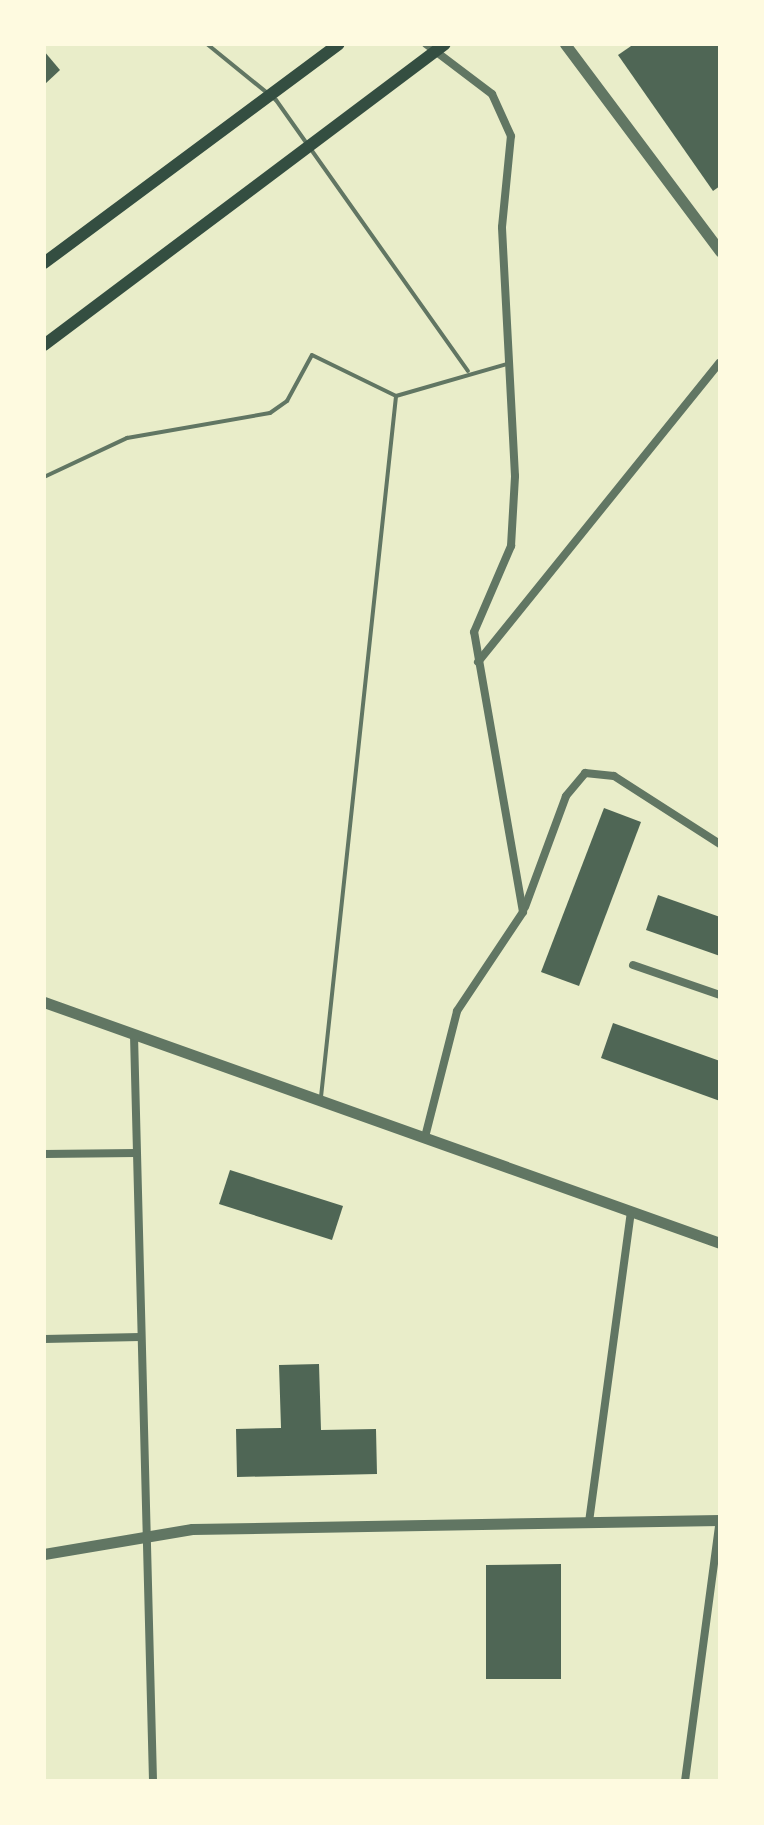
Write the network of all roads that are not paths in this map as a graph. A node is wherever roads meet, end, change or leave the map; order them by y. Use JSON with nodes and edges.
{"nodes":[{"id":1,"x":207,"y":44,"type":"edge"},
{"id":2,"x":339,"y":44,"type":"edge"},
{"id":3,"x":426,"y":44,"type":"edge"},
{"id":4,"x":445,"y":44,"type":"edge"},
{"id":5,"x":565,"y":44,"type":"edge"},
{"id":6,"x":720,"y":251,"type":"edge"},
{"id":7,"x":44,"y":263,"type":"edge"},
{"id":8,"x":44,"y":345,"type":"edge"},
{"id":9,"x":720,"y":362,"type":"edge"},
{"id":10,"x":509,"y":363,"type":"junction"},
{"id":11,"x":469,"y":371,"type":"junction"},
{"id":12,"x":396,"y":396,"type":"junction"},
{"id":13,"x":44,"y":477,"type":"edge"},
{"id":14,"x":478,"y":662,"type":"junction"},
{"id":15,"x":720,"y":844,"type":"edge"},
{"id":16,"x":523,"y":912,"type":"junction"},
{"id":17,"x":633,"y":965,"type":"dead end"},
{"id":18,"x":720,"y":995,"type":"edge"},
{"id":19,"x":44,"y":1002,"type":"edge"},
{"id":20,"x":134,"y":1035,"type":"junction"},
{"id":21,"x":321,"y":1100,"type":"junction"},
{"id":22,"x":425,"y":1137,"type":"junction"},
{"id":23,"x":136,"y":1153,"type":"junction"},
{"id":24,"x":44,"y":1154,"type":"edge"},
{"id":25,"x":631,"y":1211,"type":"junction"},
{"id":26,"x":720,"y":1243,"type":"edge"},
{"id":27,"x":140,"y":1337,"type":"junction"},
{"id":28,"x":44,"y":1339,"type":"edge"},
{"id":29,"x":720,"y":1520,"type":"edge"},
{"id":30,"x":589,"y":1522,"type":"junction"},
{"id":31,"x":141,"y":1534,"type":"junction"},
{"id":32,"x":44,"y":1554,"type":"edge"},
{"id":33,"x":153,"y":1781,"type":"edge"},
{"id":34,"x":685,"y":1781,"type":"edge"}],
"edges":[{"from":1,"to":11,"type":"lane"},
{"from":2,"to":7,"type":"main road"},
{"from":3,"to":10,"type":"street"},
{"from":4,"to":8,"type":"main road"},
{"from":5,"to":6,"type":"street"},
{"from":9,"to":14,"type":"street"},
{"from":10,"to":11,"type":"lane"},
{"from":10,"to":14,"type":"street"},
{"from":11,"to":12,"type":"lane"},
{"from":12,"to":13,"type":"lane"},
{"from":12,"to":21,"type":"lane"},
{"from":14,"to":16,"type":"street"},
{"from":15,"to":16,"type":"street"},
{"from":16,"to":22,"type":"street"},
{"from":17,"to":18,"type":"street"},
{"from":19,"to":20,"type":"street"},
{"from":20,"to":21,"type":"street"},
{"from":20,"to":23,"type":"street"},
{"from":21,"to":22,"type":"street"},
{"from":22,"to":25,"type":"street"},
{"from":23,"to":24,"type":"street"},
{"from":23,"to":27,"type":"street"},
{"from":25,"to":26,"type":"street"},
{"from":25,"to":30,"type":"street"},
{"from":27,"to":28,"type":"street"},
{"from":27,"to":31,"type":"street"},
{"from":29,"to":30,"type":"street"},
{"from":29,"to":34,"type":"street"},
{"from":30,"to":31,"type":"street"},
{"from":31,"to":32,"type":"street"},
{"from":31,"to":33,"type":"street"}]}
